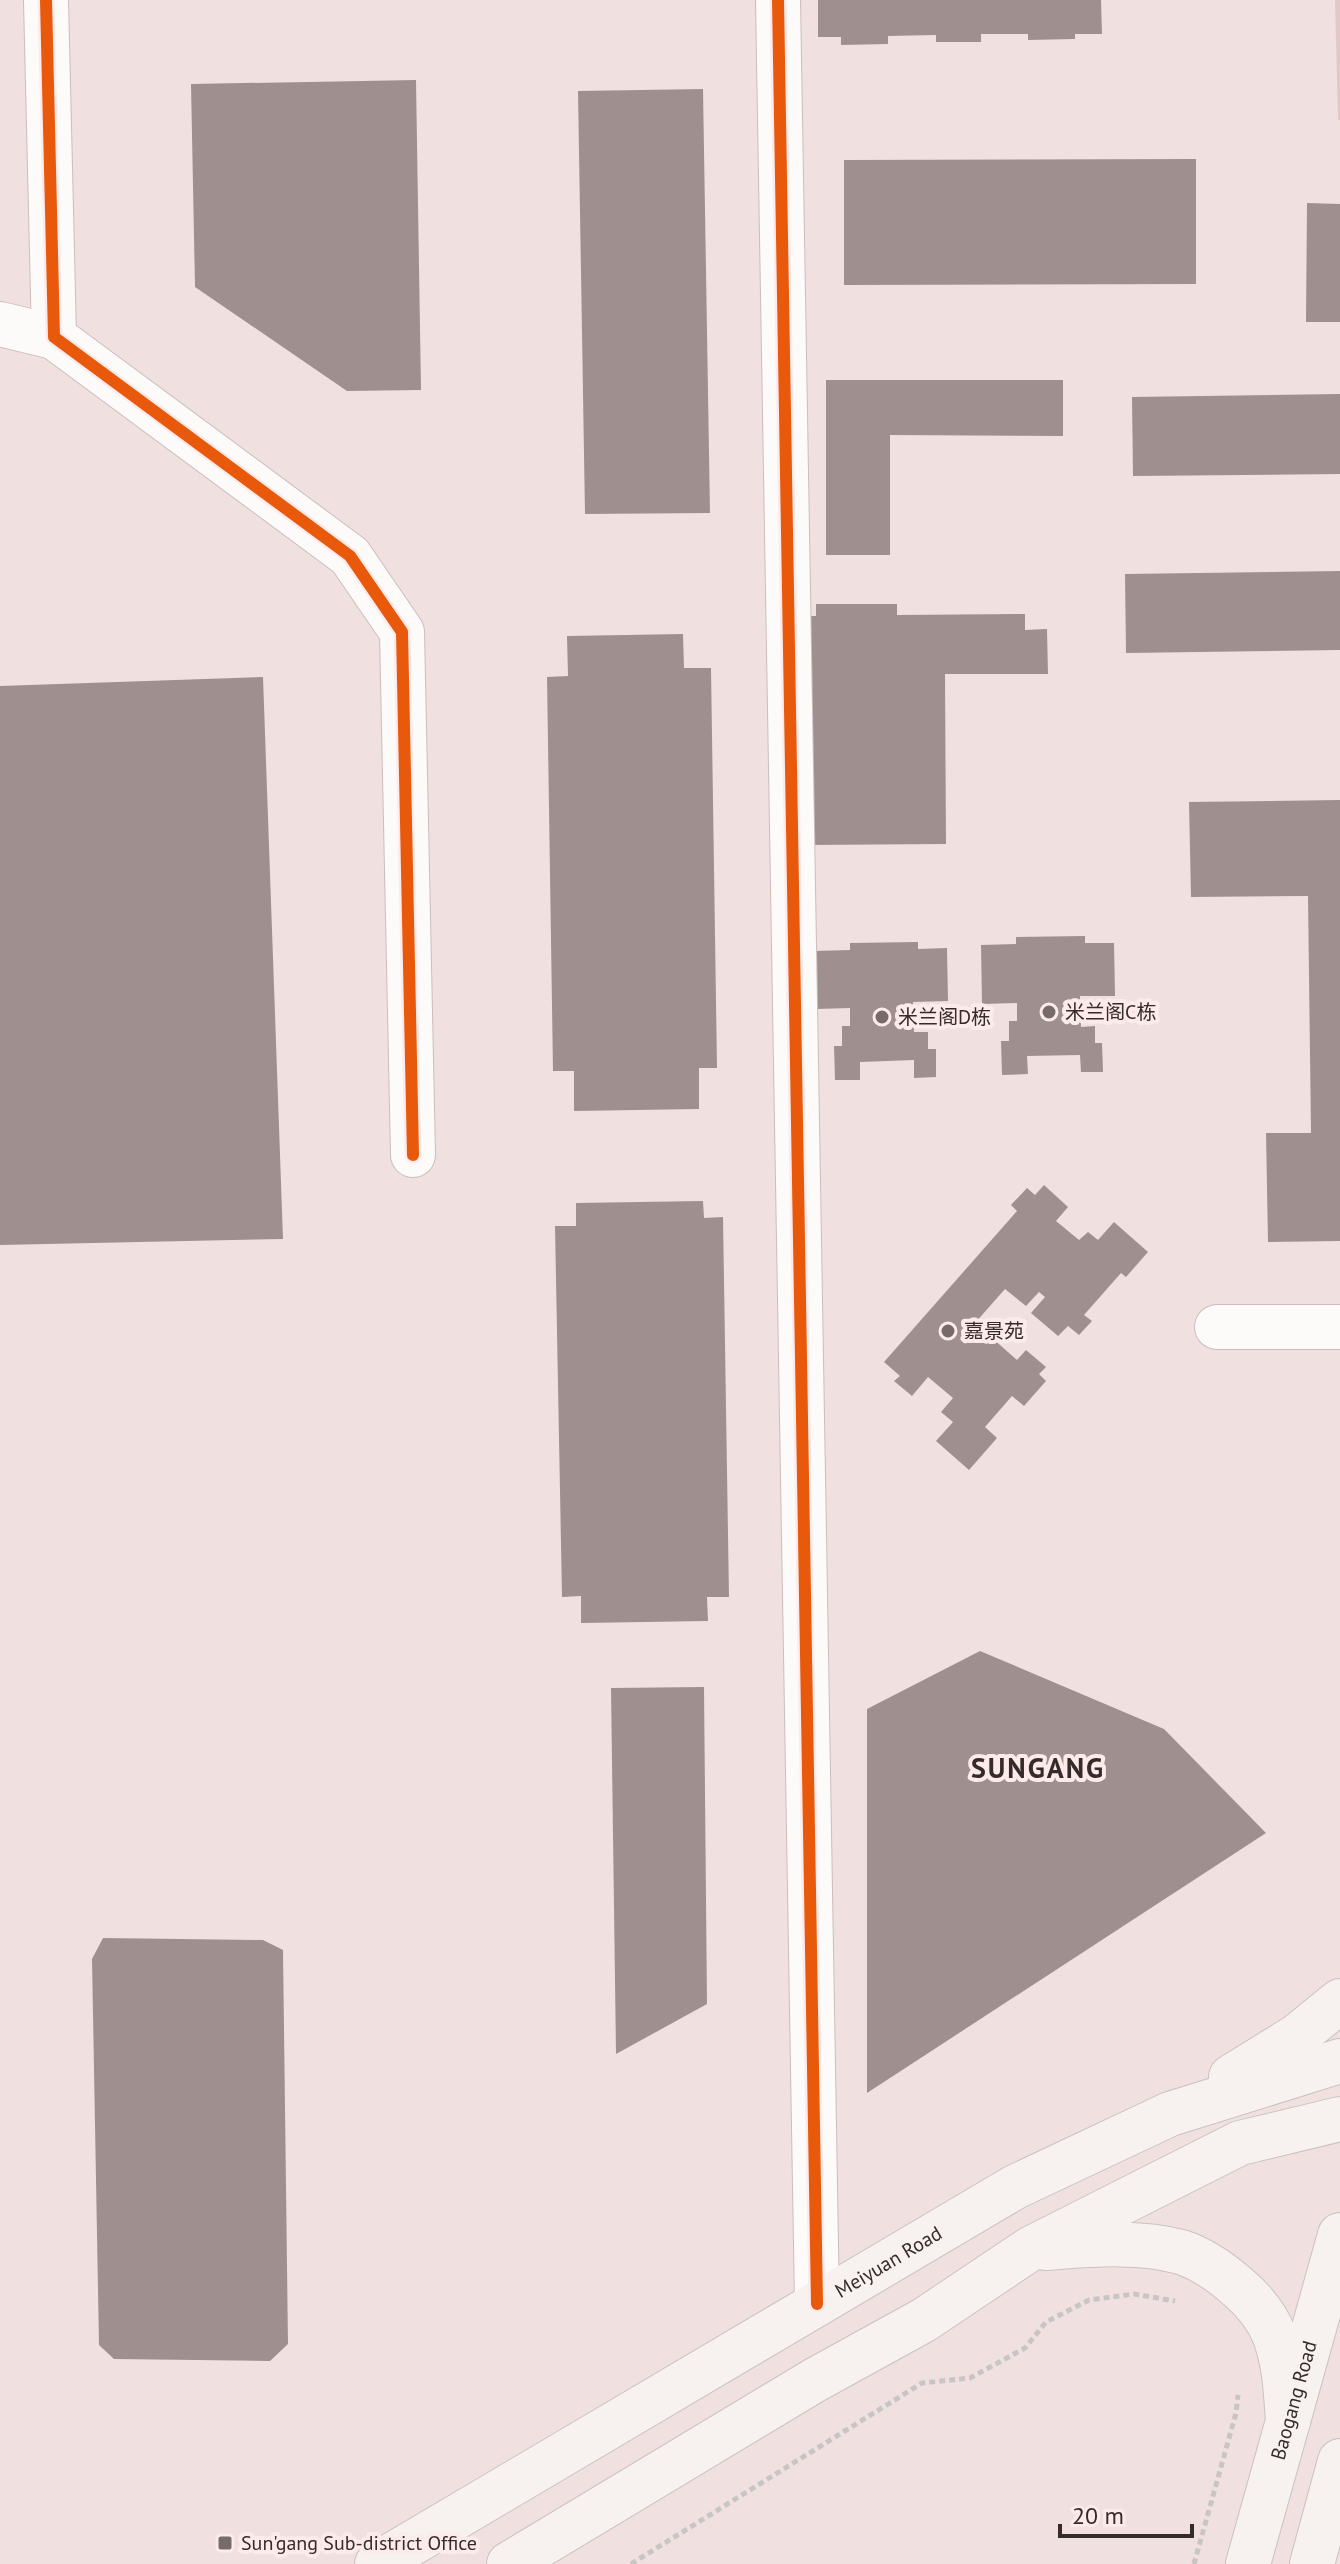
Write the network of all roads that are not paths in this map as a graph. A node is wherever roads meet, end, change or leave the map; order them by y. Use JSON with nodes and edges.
{"nodes":[{"id":1,"x":46,"y":0,"type":"edge"},
{"id":2,"x":778,"y":0,"type":"edge"},
{"id":3,"x":0,"y":324,"type":"edge"},
{"id":4,"x":54,"y":337,"type":"junction"},
{"id":5,"x":413,"y":1155,"type":"dead end"},
{"id":6,"x":1217,"y":1327,"type":"dead end"},
{"id":7,"x":1340,"y":1327,"type":"edge"},
{"id":8,"x":1340,"y":2001,"type":"edge"},
{"id":9,"x":1340,"y":2061,"type":"edge"},
{"id":10,"x":1170,"y":2114,"type":"junction"},
{"id":11,"x":1340,"y":2119,"type":"edge"},
{"id":12,"x":1340,"y":2235,"type":"edge"},
{"id":13,"x":1030,"y":2249,"type":"junction"},
{"id":14,"x":817,"y":2304,"type":"junction"},
{"id":15,"x":1288,"y":2422,"type":"junction"},
{"id":16,"x":1340,"y":2461,"type":"edge"},
{"id":17,"x":377,"y":2564,"type":"edge"},
{"id":18,"x":509,"y":2564,"type":"edge"},
{"id":19,"x":1248,"y":2564,"type":"edge"},
{"id":20,"x":1312,"y":2564,"type":"edge"}],
"edges":[{"from":1,"to":4,"type":"street"},
{"from":2,"to":14,"type":"street"},
{"from":3,"to":4,"type":"street"},
{"from":4,"to":5,"type":"street"},
{"from":6,"to":7,"type":"street"},
{"from":8,"to":10,"type":"main road"},
{"from":9,"to":10,"type":"main road","name":"Meiyuan Road"},
{"from":10,"to":14,"type":"main road","name":"Meiyuan Road"},
{"from":11,"to":13,"type":"main road"},
{"from":12,"to":15,"type":"main road","name":"Baogang Road"},
{"from":13,"to":15,"type":"main road"},
{"from":13,"to":18,"type":"main road"},
{"from":14,"to":17,"type":"main road","name":"Meiyuan Road"},
{"from":15,"to":19,"type":"main road","name":"Baogang Road"},
{"from":16,"to":20,"type":"main road"}]}
